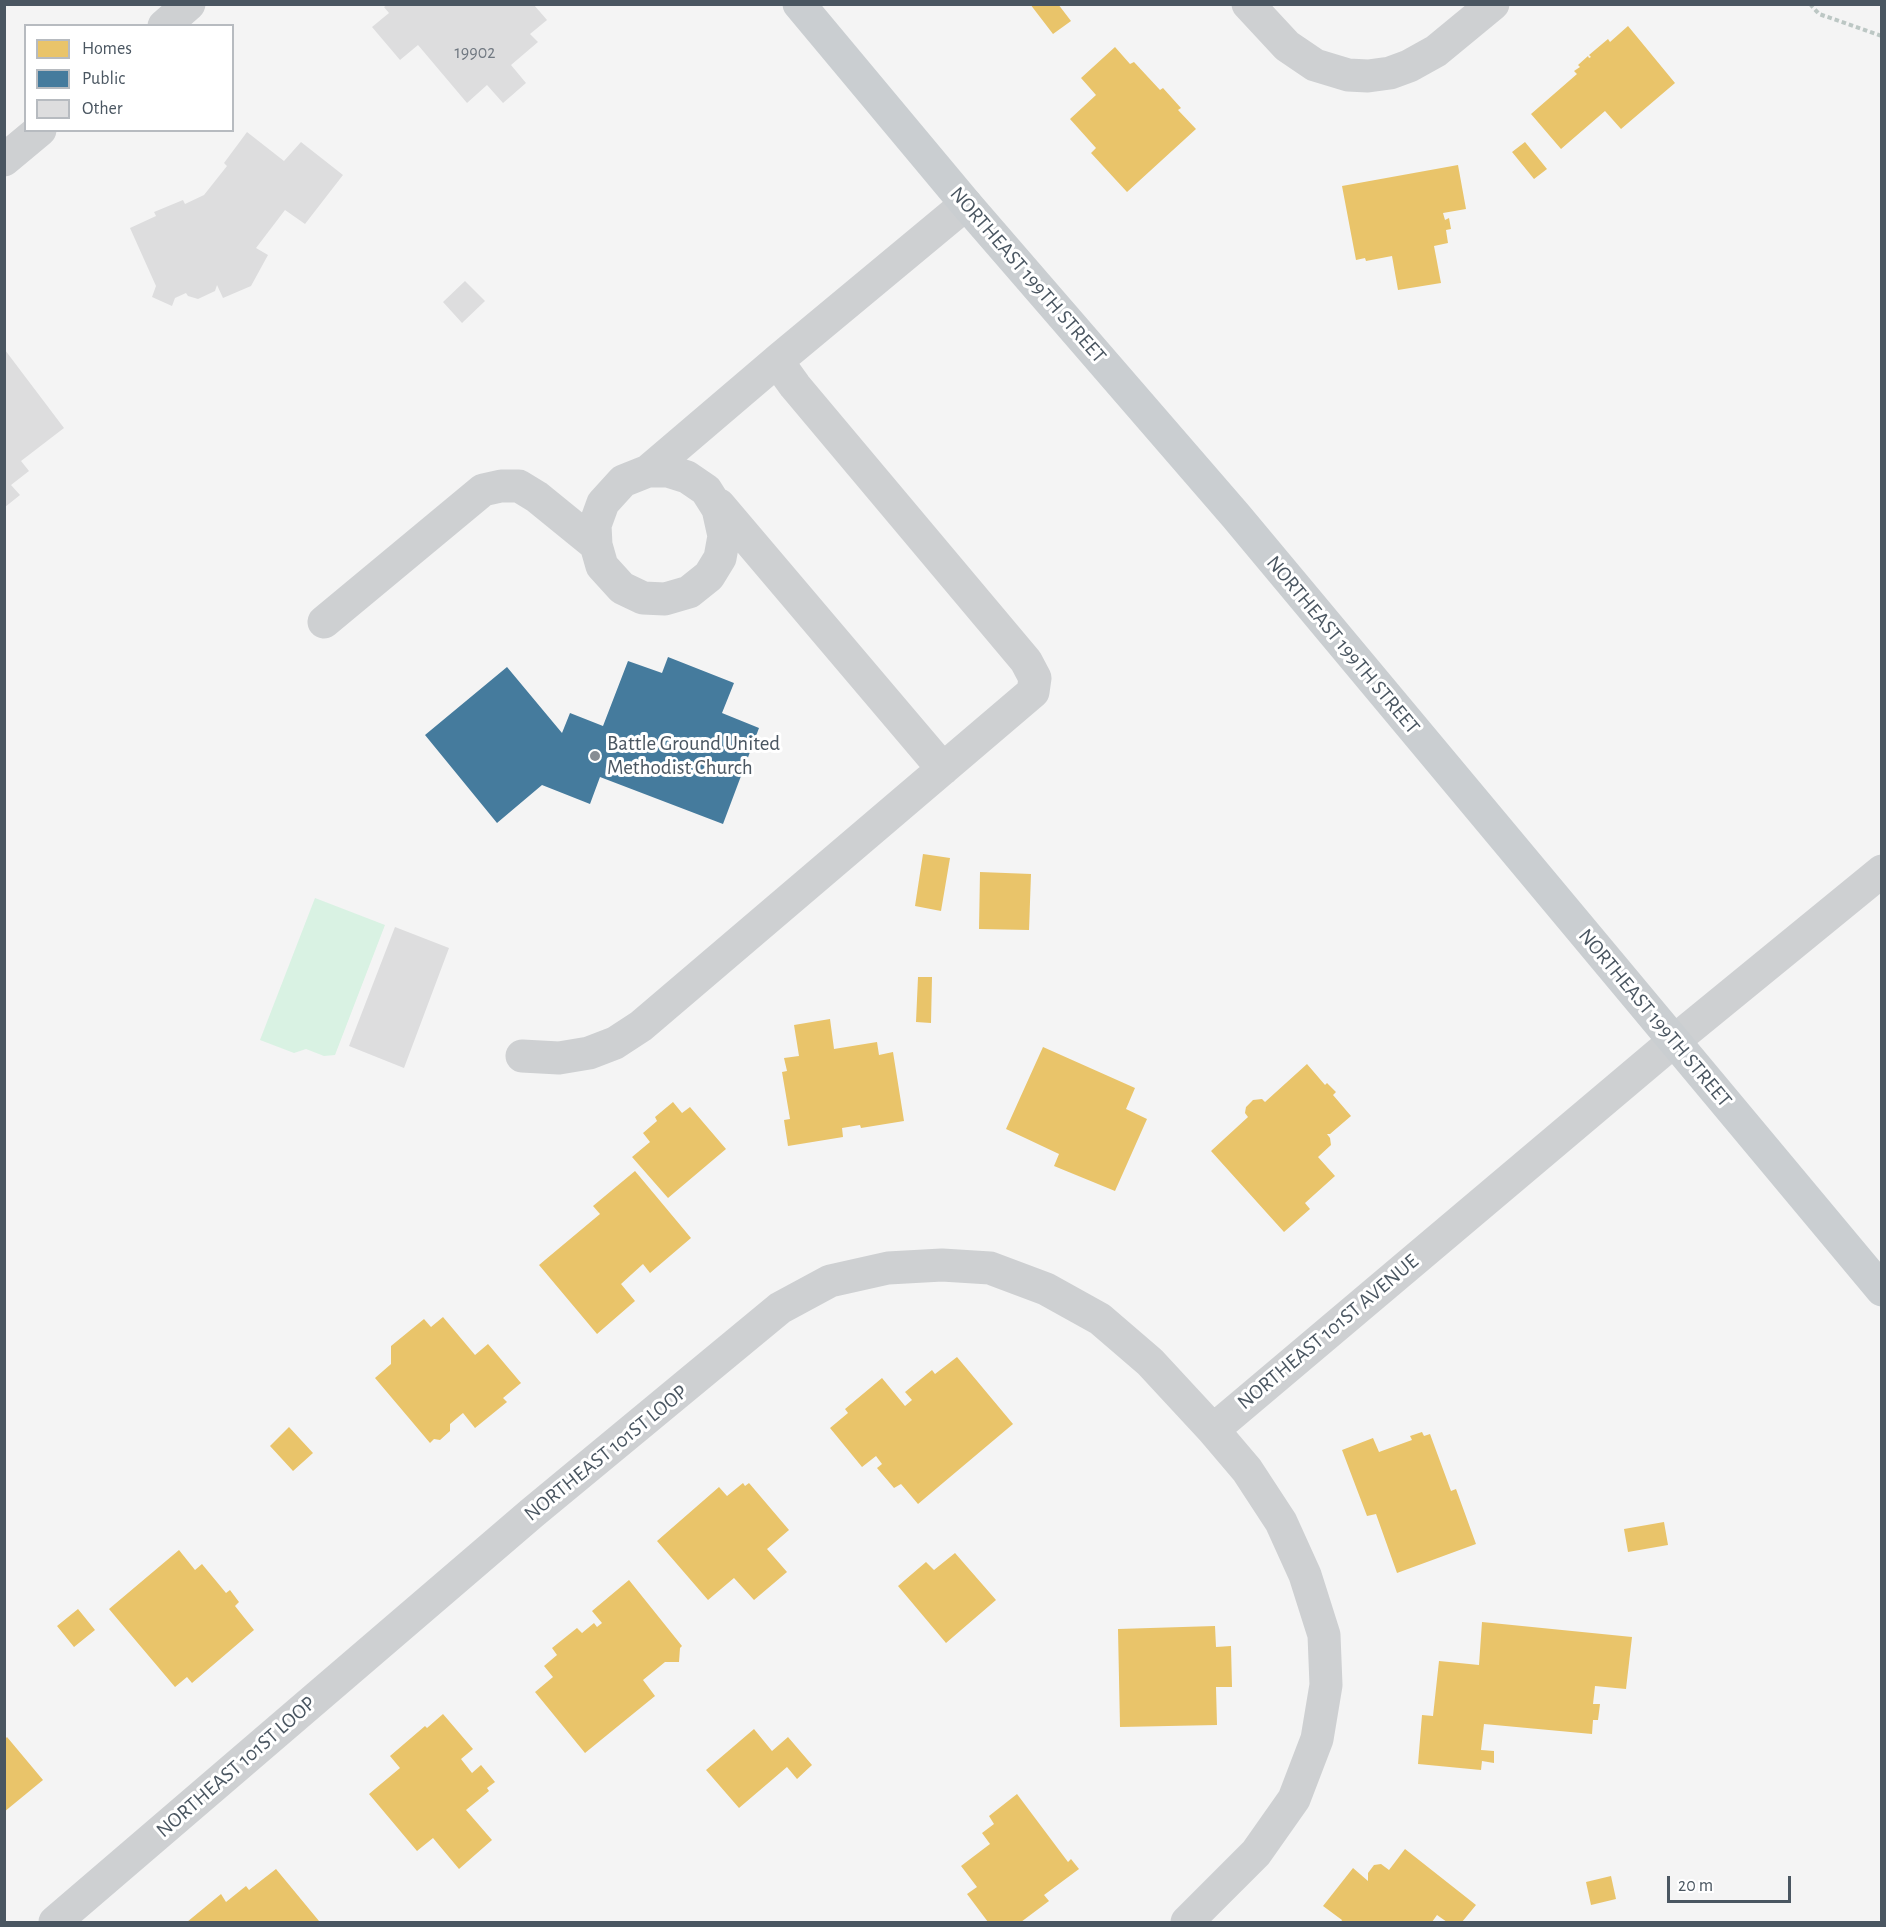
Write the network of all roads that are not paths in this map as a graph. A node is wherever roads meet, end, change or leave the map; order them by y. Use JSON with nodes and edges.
{"nodes":[{"id":1,"x":189,"y":4,"type":"edge"},
{"id":2,"x":799,"y":4,"type":"edge"},
{"id":3,"x":1248,"y":4,"type":"edge"},
{"id":4,"x":1493,"y":4,"type":"edge"},
{"id":5,"x":166,"y":24,"type":"edge"},
{"id":6,"x":37,"y":132,"type":"edge"},
{"id":7,"x":4,"y":160,"type":"edge"},
{"id":8,"x":966,"y":204,"type":"junction"},
{"id":9,"x":777,"y":361,"type":"junction"},
{"id":10,"x":693,"y":433,"type":"junction"},
{"id":11,"x":648,"y":471,"type":"junction"},
{"id":12,"x":706,"y":490,"type":"junction"},
{"id":13,"x":596,"y":545,"type":"junction"},
{"id":14,"x":324,"y":622,"type":"dead end"},
{"id":15,"x":942,"y":769,"type":"junction"},
{"id":16,"x":1881,"y":872,"type":"edge"},
{"id":17,"x":1674,"y":1041,"type":"junction"},
{"id":18,"x":522,"y":1056,"type":"dead end"},
{"id":19,"x":1881,"y":1290,"type":"edge"},
{"id":20,"x":1213,"y":1430,"type":"junction"},
{"id":21,"x":55,"y":1923,"type":"edge"},
{"id":22,"x":1187,"y":1923,"type":"edge"}],
"edges":[{"from":1,"to":5,"type":"street"},
{"from":2,"to":8,"type":"main road","name":"NORTHEAST 199TH STREET"},
{"from":3,"to":4,"type":"street"},
{"from":6,"to":7,"type":"street"},
{"from":8,"to":9,"type":"street"},
{"from":8,"to":17,"type":"main road","name":"NORTHEAST 199TH STREET"},
{"from":9,"to":10,"type":"street"},
{"from":9,"to":15,"type":"street"},
{"from":10,"to":11,"type":"street"},
{"from":10,"to":12,"type":"street"},
{"from":11,"to":12,"type":"street"},
{"from":11,"to":13,"type":"street"},
{"from":12,"to":13,"type":"street"},
{"from":12,"to":15,"type":"street"},
{"from":13,"to":14,"type":"street"},
{"from":15,"to":18,"type":"street"},
{"from":16,"to":17,"type":"street","name":"NORTHEAST 101ST AVENUE"},
{"from":17,"to":19,"type":"main road","name":"NORTHEAST 199TH STREET"},
{"from":17,"to":20,"type":"street","name":"NORTHEAST 101ST AVENUE"},
{"from":20,"to":21,"type":"street","name":"NORTHEAST 101ST LOOP"},
{"from":20,"to":22,"type":"street"}]}
